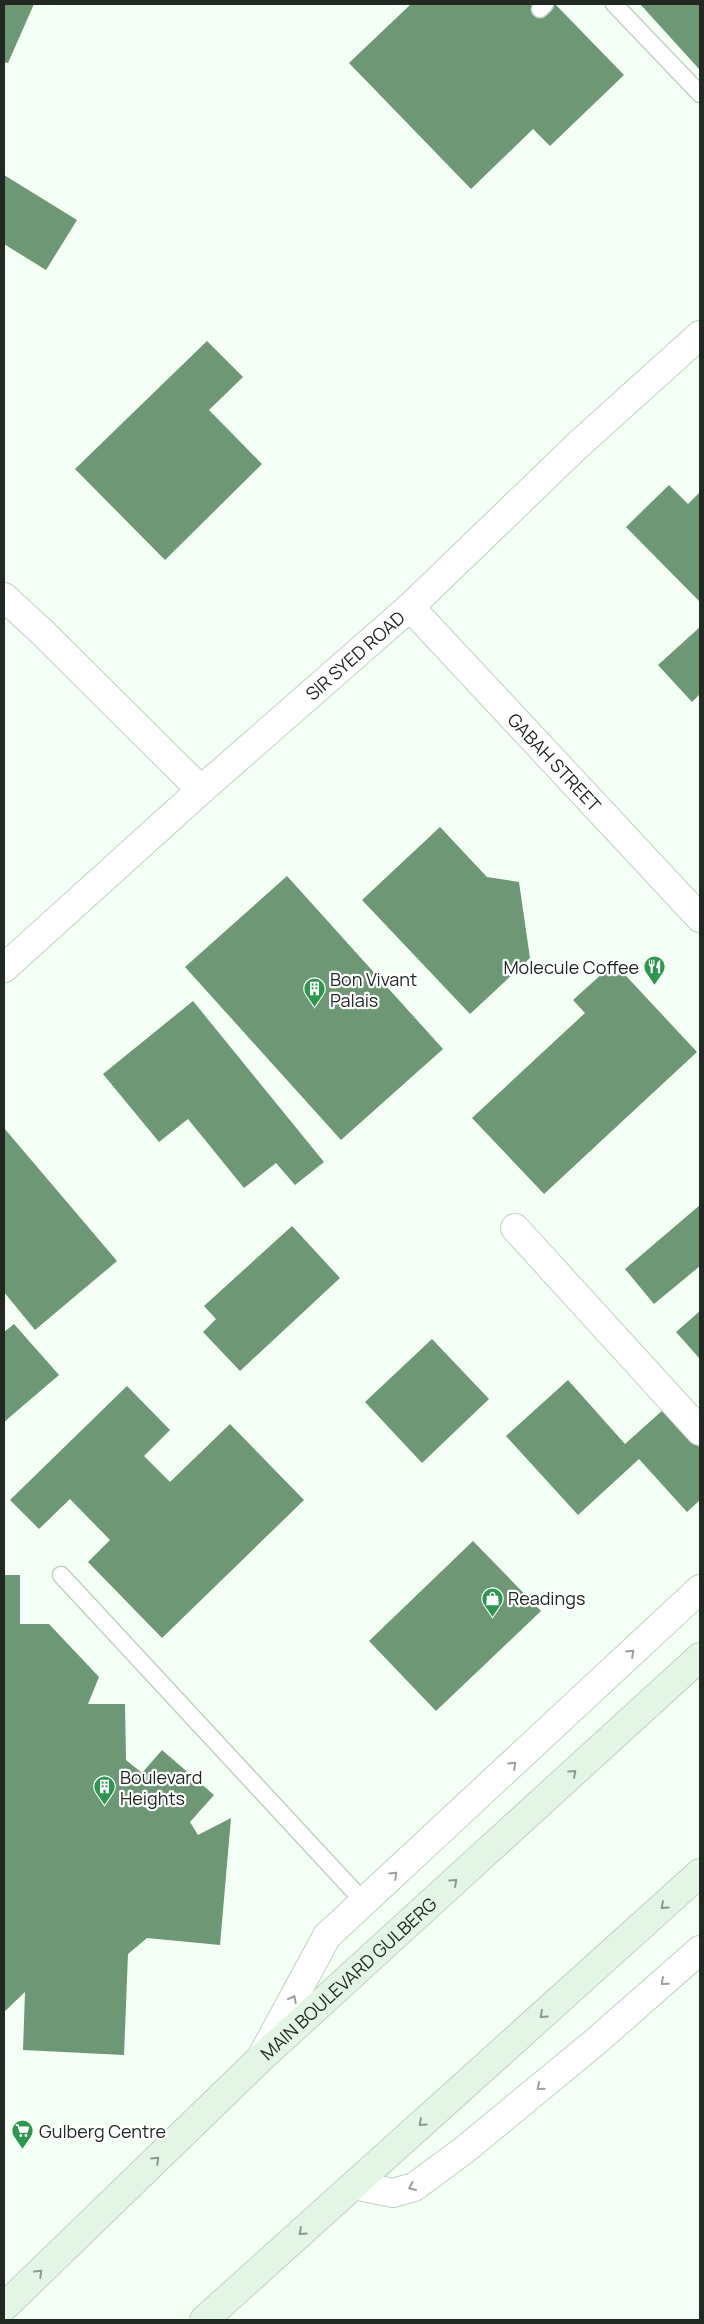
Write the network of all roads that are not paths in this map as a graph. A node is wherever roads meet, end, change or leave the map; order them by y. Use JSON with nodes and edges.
{"nodes":[{"id":1,"x":614,"y":4,"type":"edge"},
{"id":2,"x":700,"y":94,"type":"edge"},
{"id":3,"x":700,"y":335,"type":"edge"},
{"id":4,"x":4,"y":597,"type":"edge"},
{"id":5,"x":410,"y":606,"type":"junction"},
{"id":6,"x":201,"y":790,"type":"junction"},
{"id":7,"x":700,"y":918,"type":"edge"},
{"id":8,"x":4,"y":968,"type":"edge"},
{"id":9,"x":515,"y":1228,"type":"dead end"},
{"id":10,"x":700,"y":1431,"type":"edge"},
{"id":11,"x":61,"y":1575,"type":"dead end"},
{"id":12,"x":700,"y":1589,"type":"edge"},
{"id":13,"x":700,"y":1657,"type":"edge"},
{"id":14,"x":700,"y":1874,"type":"edge"},
{"id":15,"x":364,"y":1902,"type":"junction"},
{"id":16,"x":700,"y":1950,"type":"edge"},
{"id":17,"x":261,"y":2058,"type":"junction"},
{"id":18,"x":354,"y":2185,"type":"junction"},
{"id":19,"x":4,"y":2307,"type":"edge"},
{"id":20,"x":204,"y":2320,"type":"edge"}],
"edges":[{"from":1,"to":2,"type":"lane"},
{"from":3,"to":5,"type":"street","name":"SIR SYED ROAD"},
{"from":4,"to":6,"type":"street"},
{"from":5,"to":6,"type":"street","name":"SIR SYED ROAD"},
{"from":5,"to":7,"type":"street","name":"GABAH STREET"},
{"from":6,"to":8,"type":"street","name":"SIR SYED ROAD"},
{"from":9,"to":10,"type":"street"},
{"from":11,"to":15,"type":"lane"},
{"from":15,"to":12,"type":"street","one_way":true},
{"from":17,"to":13,"type":"main road","name":"MAIN BOULEVARD GULBERG","one_way":true},
{"from":14,"to":18,"type":"main road","one_way":true},
{"from":17,"to":15,"type":"street","one_way":true},
{"from":16,"to":18,"type":"street","one_way":true},
{"from":19,"to":17,"type":"main road","name":"MAIN BOULEVARD GULBERG","one_way":true},
{"from":18,"to":20,"type":"main road","one_way":true}]}
